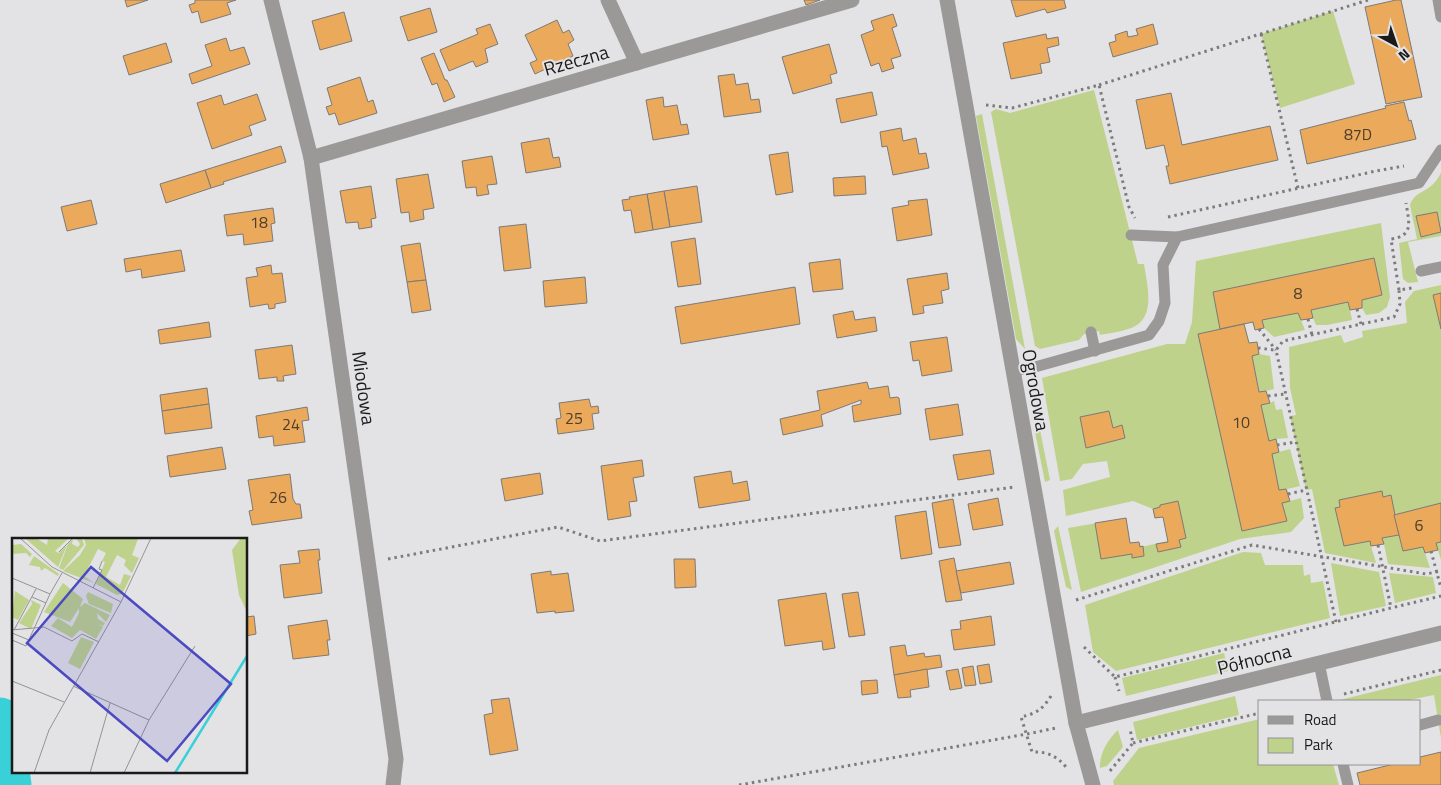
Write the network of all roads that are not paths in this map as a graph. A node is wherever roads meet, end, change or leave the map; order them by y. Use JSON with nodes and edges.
{"nodes":[{"id":1,"x":271,"y":0,"type":"edge"},
{"id":2,"x":608,"y":0,"type":"edge"},
{"id":3,"x":852,"y":0,"type":"edge"},
{"id":4,"x":947,"y":0,"type":"edge"},
{"id":5,"x":1438,"y":0,"type":"edge"},
{"id":6,"x":1441,"y":17,"type":"edge"},
{"id":7,"x":636,"y":63,"type":"junction"},
{"id":8,"x":1441,"y":150,"type":"edge"},
{"id":9,"x":311,"y":158,"type":"junction"},
{"id":10,"x":1136,"y":235,"type":"road end"},
{"id":11,"x":1177,"y":237,"type":"junction"},
{"id":12,"x":1441,"y":267,"type":"edge"},
{"id":13,"x":1422,"y":271,"type":"dead end"},
{"id":14,"x":1091,"y":332,"type":"dead end"},
{"id":15,"x":1095,"y":351,"type":"junction"},
{"id":16,"x":1012,"y":372,"type":"junction"},
{"id":17,"x":1441,"y":633,"type":"edge"},
{"id":18,"x":1319,"y":664,"type":"junction"},
{"id":19,"x":1327,"y":700,"type":"edge"},
{"id":20,"x":1438,"y":720,"type":"dead end"},
{"id":21,"x":1076,"y":724,"type":"junction"},
{"id":22,"x":1421,"y":725,"type":"edge"},
{"id":23,"x":1343,"y":765,"type":"edge"},
{"id":24,"x":393,"y":785,"type":"edge"},
{"id":25,"x":1093,"y":785,"type":"edge"},
{"id":26,"x":1348,"y":785,"type":"edge"}],
"edges":[{"from":1,"to":9,"type":"street","name":"Miodowa"},
{"from":2,"to":7,"type":"street"},
{"from":3,"to":7,"type":"street","name":"Rzeczna"},
{"from":4,"to":16,"type":"street","name":"Ogrodowa"},
{"from":5,"to":6,"type":"lane"},
{"from":7,"to":9,"type":"street","name":"Rzeczna"},
{"from":8,"to":11,"type":"lane"},
{"from":9,"to":24,"type":"street","name":"Miodowa"},
{"from":10,"to":11,"type":"lane"},
{"from":11,"to":15,"type":"lane"},
{"from":12,"to":13,"type":"lane"},
{"from":14,"to":15,"type":"lane"},
{"from":15,"to":16,"type":"lane"},
{"from":16,"to":21,"type":"street","name":"Ogrodowa"},
{"from":17,"to":18,"type":"street","name":"Północna"},
{"from":18,"to":19,"type":"lane"},
{"from":18,"to":21,"type":"street","name":"Północna"},
{"from":20,"to":22,"type":"lane"},
{"from":21,"to":25,"type":"street","name":"Ogrodowa"},
{"from":23,"to":26,"type":"lane"}]}
